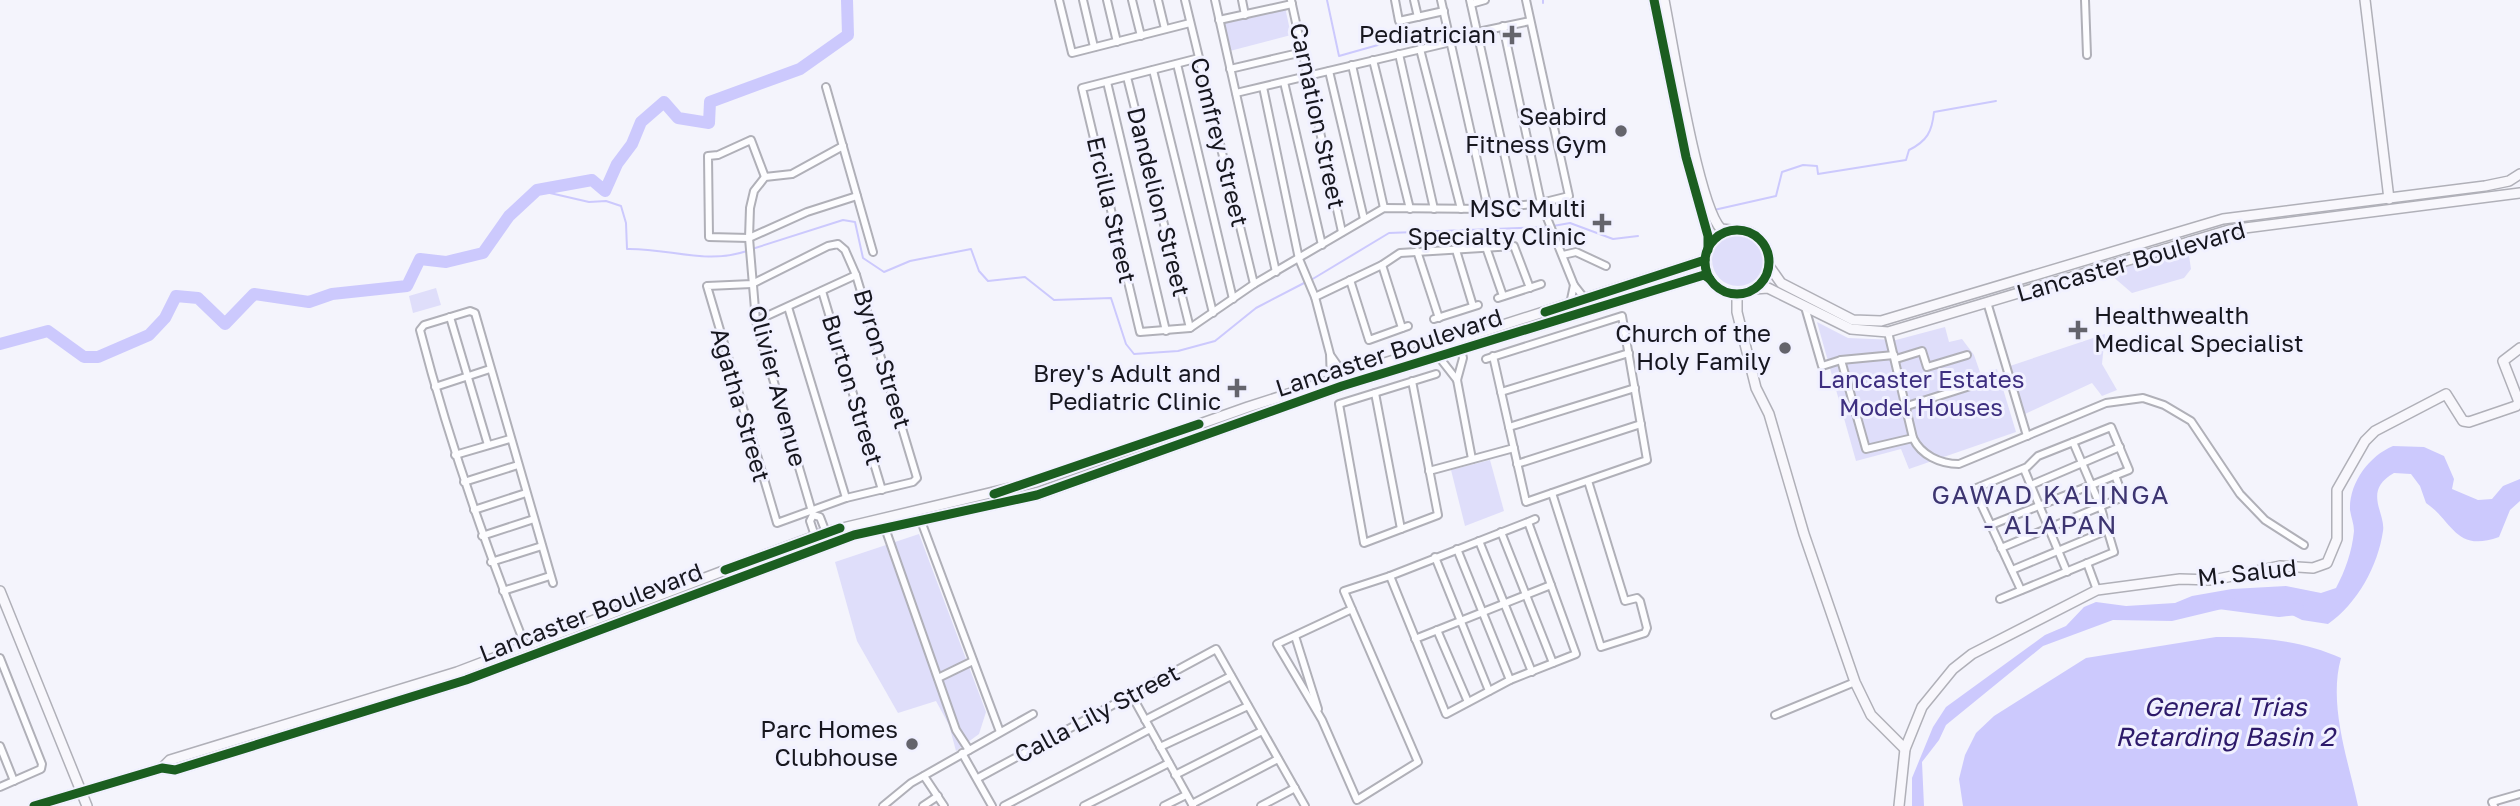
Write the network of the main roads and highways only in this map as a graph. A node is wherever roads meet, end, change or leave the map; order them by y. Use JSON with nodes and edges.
{"nodes":[{"id":1,"x":1654,"y":0,"type":"edge"},
{"id":2,"x":1664,"y":0,"type":"edge"},
{"id":3,"x":2365,"y":0,"type":"edge"},
{"id":4,"x":2520,"y":174,"type":"edge"},
{"id":5,"x":2520,"y":193,"type":"edge"},
{"id":6,"x":2389,"y":199,"type":"junction"},
{"id":7,"x":1731,"y":230,"type":"junction"},
{"id":8,"x":1708,"y":250,"type":"junction"},
{"id":9,"x":1705,"y":260,"type":"junction"},
{"id":10,"x":1769,"y":266,"type":"junction"},
{"id":11,"x":1710,"y":279,"type":"junction"},
{"id":12,"x":1754,"y":289,"type":"junction"},
{"id":13,"x":1737,"y":294,"type":"junction"},
{"id":14,"x":2520,"y":348,"type":"edge"},
{"id":15,"x":2520,"y":402,"type":"edge"},
{"id":16,"x":1105,"y":457,"type":"junction"},
{"id":17,"x":1109,"y":469,"type":"junction"},
{"id":18,"x":0,"y":591,"type":"edge"},
{"id":19,"x":625,"y":607,"type":"junction"},
{"id":20,"x":630,"y":619,"type":"junction"},
{"id":21,"x":1905,"y":749,"type":"junction"},
{"id":22,"x":162,"y":768,"type":"junction"},
{"id":23,"x":82,"y":791,"type":"junction"},
{"id":24,"x":34,"y":806,"type":"edge"},
{"id":25,"x":87,"y":806,"type":"edge"},
{"id":26,"x":1899,"y":806,"type":"edge"}],
"edges":[{"from":1,"to":8,"type":"main road"},
{"from":2,"to":7,"type":"main road"},
{"from":3,"to":6,"type":"main road"},
{"from":4,"to":6,"type":"main road","name":"Lancaster Boulevard"},
{"from":5,"to":12,"type":"main road","name":"Lancaster Boulevard"},
{"from":6,"to":10,"type":"main road","name":"Lancaster Boulevard"},
{"from":7,"to":8,"type":"main road"},
{"from":7,"to":10,"type":"main road"},
{"from":8,"to":9,"type":"main road"},
{"from":9,"to":11,"type":"main road"},
{"from":9,"to":16,"type":"main road","name":"Lancaster Boulevard"},
{"from":10,"to":12,"type":"main road"},
{"from":11,"to":13,"type":"main road"},
{"from":11,"to":17,"type":"main road","name":"Lancaster Boulevard"},
{"from":12,"to":13,"type":"main road"},
{"from":13,"to":21,"type":"main road"},
{"from":14,"to":15,"type":"main road","name":"M. Salud"},
{"from":15,"to":21,"type":"main road","name":"M. Salud"},
{"from":16,"to":17,"type":"main road"},
{"from":16,"to":19,"type":"main road","name":"Lancaster Boulevard"},
{"from":17,"to":20,"type":"main road","name":"Lancaster Boulevard"},
{"from":18,"to":23,"type":"main road"},
{"from":19,"to":20,"type":"main road"},
{"from":19,"to":22,"type":"main road","name":"Lancaster Boulevard"},
{"from":20,"to":22,"type":"main road","name":"Lancaster Boulevard"},
{"from":21,"to":26,"type":"main road","name":"M. Salud"},
{"from":22,"to":23,"type":"main road","name":"Lancaster Boulevard"},
{"from":23,"to":24,"type":"main road","name":"Lancaster Boulevard"},
{"from":23,"to":25,"type":"main road"}]}
